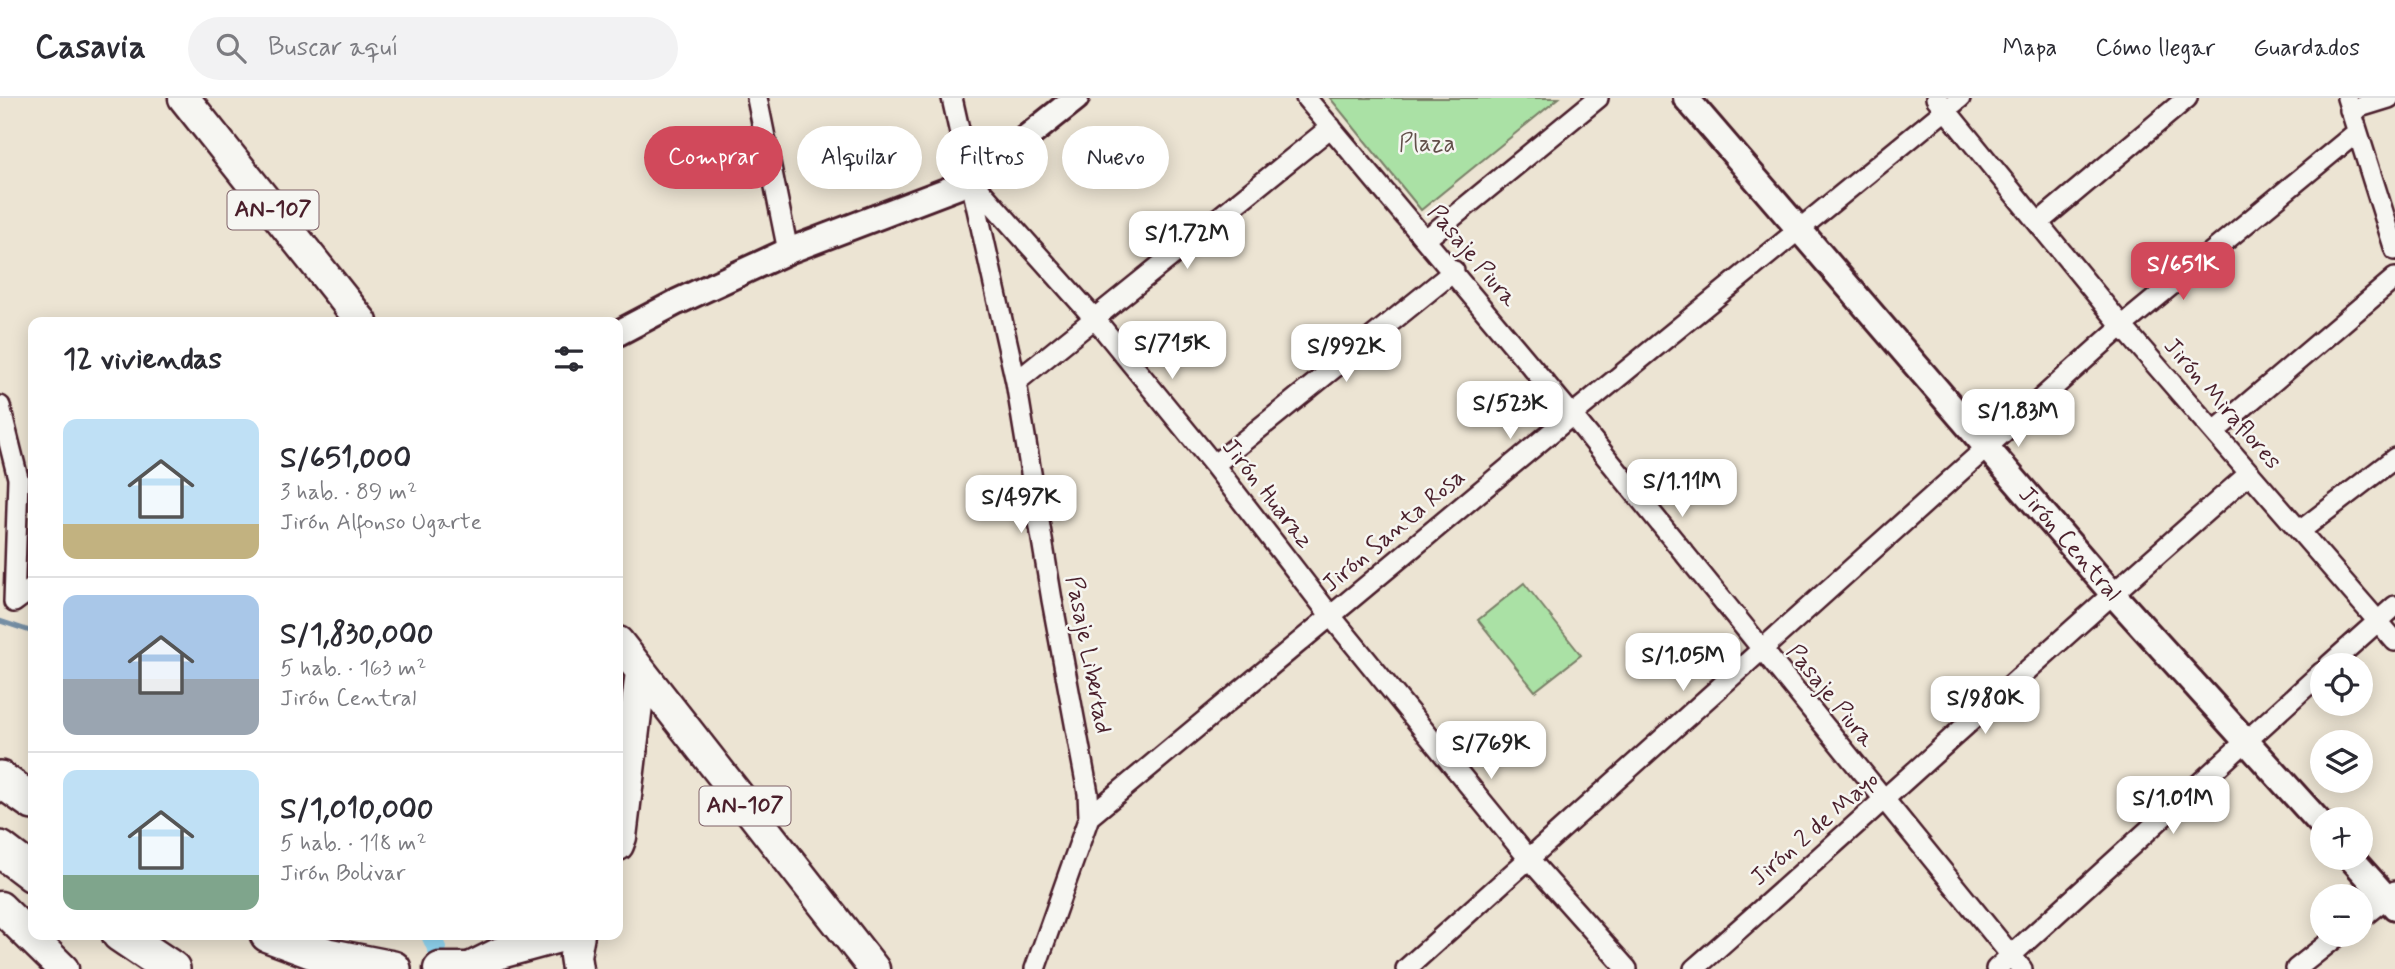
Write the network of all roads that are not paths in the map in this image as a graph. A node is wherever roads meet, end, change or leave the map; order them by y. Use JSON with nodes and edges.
{"nodes":[{"id":1,"x":184,"y":98,"type":"edge"},
{"id":2,"x":757,"y":98,"type":"edge"},
{"id":3,"x":953,"y":98,"type":"edge"},
{"id":4,"x":1076,"y":98,"type":"edge"},
{"id":5,"x":1306,"y":98,"type":"edge"},
{"id":6,"x":1598,"y":98,"type":"edge"},
{"id":7,"x":1686,"y":98,"type":"edge"},
{"id":8,"x":2187,"y":98,"type":"edge"},
{"id":9,"x":2389,"y":98,"type":"edge"},
{"id":10,"x":1947,"y":102,"type":"edge"},
{"id":11,"x":2348,"y":104,"type":"edge"},
{"id":12,"x":959,"y":126,"type":"edge"},
{"id":13,"x":1041,"y":126,"type":"edge"},
{"id":14,"x":1331,"y":127,"type":"junction"},
{"id":15,"x":2357,"y":132,"type":"junction"},
{"id":16,"x":951,"y":189,"type":"edge"},
{"id":17,"x":974,"y":189,"type":"edge"},
{"id":18,"x":979,"y":189,"type":"edge"},
{"id":19,"x":2038,"y":223,"type":"junction"},
{"id":20,"x":1799,"y":229,"type":"junction"},
{"id":21,"x":1426,"y":239,"type":"junction"},
{"id":22,"x":2395,"y":250,"type":"edge"},
{"id":23,"x":788,"y":251,"type":"junction"},
{"id":24,"x":1454,"y":271,"type":"junction"},
{"id":25,"x":2395,"y":278,"type":"edge"},
{"id":26,"x":358,"y":317,"type":"edge"},
{"id":27,"x":1095,"y":319,"type":"junction"},
{"id":28,"x":2122,"y":326,"type":"junction"},
{"id":29,"x":623,"y":331,"type":"edge"},
{"id":30,"x":1016,"y":382,"type":"junction"},
{"id":31,"x":0,"y":406,"type":"edge"},
{"id":32,"x":1572,"y":415,"type":"junction"},
{"id":33,"x":2214,"y":432,"type":"junction"},
{"id":34,"x":1985,"y":447,"type":"junction"},
{"id":35,"x":2395,"y":457,"type":"edge"},
{"id":36,"x":1214,"y":465,"type":"junction"},
{"id":37,"x":2250,"y":473,"type":"junction"},
{"id":38,"x":2300,"y":531,"type":"junction"},
{"id":39,"x":28,"y":592,"type":"edge"},
{"id":40,"x":2112,"y":593,"type":"junction"},
{"id":41,"x":2395,"y":606,"type":"edge"},
{"id":42,"x":1330,"y":615,"type":"junction"},
{"id":43,"x":2378,"y":620,"type":"junction"},
{"id":44,"x":2395,"y":640,"type":"edge"},
{"id":45,"x":623,"y":649,"type":"edge"},
{"id":46,"x":1761,"y":650,"type":"junction"},
{"id":47,"x":2342,"y":653,"type":"edge"},
{"id":48,"x":641,"y":672,"type":"junction"},
{"id":49,"x":2310,"y":683,"type":"edge"},
{"id":50,"x":2248,"y":741,"type":"junction"},
{"id":51,"x":0,"y":779,"type":"edge"},
{"id":52,"x":28,"y":799,"type":"edge"},
{"id":53,"x":1885,"y":801,"type":"junction"},
{"id":54,"x":2310,"y":811,"type":"edge"},
{"id":55,"x":1089,"y":817,"type":"junction"},
{"id":56,"x":623,"y":820,"type":"edge"},
{"id":57,"x":0,"y":849,"type":"edge"},
{"id":58,"x":1529,"y":859,"type":"junction"},
{"id":59,"x":28,"y":870,"type":"edge"},
{"id":60,"x":2363,"y":870,"type":"edge"},
{"id":61,"x":2392,"y":898,"type":"edge"},
{"id":62,"x":0,"y":907,"type":"edge"},
{"id":63,"x":2373,"y":910,"type":"edge"},
{"id":64,"x":28,"y":935,"type":"edge"},
{"id":65,"x":34,"y":940,"type":"edge"},
{"id":66,"x":129,"y":940,"type":"edge"},
{"id":67,"x":284,"y":940,"type":"edge"},
{"id":68,"x":548,"y":940,"type":"edge"},
{"id":69,"x":578,"y":940,"type":"edge"},
{"id":70,"x":2324,"y":947,"type":"edge"},
{"id":71,"x":2010,"y":965,"type":"edge"},
{"id":72,"x":63,"y":969,"type":"edge"},
{"id":73,"x":172,"y":969,"type":"edge"},
{"id":74,"x":393,"y":969,"type":"edge"},
{"id":75,"x":440,"y":969,"type":"edge"},
{"id":76,"x":469,"y":969,"type":"edge"},
{"id":77,"x":577,"y":969,"type":"edge"},
{"id":78,"x":874,"y":969,"type":"edge"},
{"id":79,"x":1035,"y":969,"type":"edge"},
{"id":80,"x":1406,"y":969,"type":"edge"},
{"id":81,"x":1627,"y":969,"type":"edge"},
{"id":82,"x":1694,"y":969,"type":"edge"},
{"id":83,"x":2296,"y":969,"type":"edge"}],
"edges":[{"from":1,"to":26,"type":"main road","number":"AN-107"},
{"from":2,"to":23,"type":"street"},
{"from":3,"to":12,"type":"street","name":"Pasaje Libertad"},
{"from":4,"to":13,"type":"street"},
{"from":5,"to":14,"type":"street","name":"Pasaje Piura"},
{"from":6,"to":21,"type":"street"},
{"from":7,"to":20,"type":"street","name":"Jirón Central"},
{"from":8,"to":19,"type":"street"},
{"from":9,"to":11,"type":"street"},
{"from":10,"to":19,"type":"street","name":"Jirón Miraflores"},
{"from":10,"to":20,"type":"street","name":"Jirón Santa Rosa"},
{"from":11,"to":15,"type":"street"},
{"from":14,"to":21,"type":"street","name":"Pasaje Piura"},
{"from":14,"to":27,"type":"street"},
{"from":15,"to":22,"type":"street"},
{"from":15,"to":28,"type":"street"},
{"from":16,"to":23,"type":"street"},
{"from":17,"to":30,"type":"street","name":"Pasaje Libertad"},
{"from":18,"to":27,"type":"street","name":"Jirón Huaraz"},
{"from":19,"to":28,"type":"street","name":"Jirón Miraflores"},
{"from":20,"to":32,"type":"street","name":"Jirón Santa Rosa"},
{"from":20,"to":34,"type":"street","name":"Jirón Central"},
{"from":21,"to":24,"type":"street","name":"Pasaje Piura"},
{"from":23,"to":29,"type":"street"},
{"from":24,"to":32,"type":"street","name":"Pasaje Piura"},
{"from":24,"to":36,"type":"street"},
{"from":25,"to":33,"type":"street"},
{"from":27,"to":30,"type":"street"},
{"from":27,"to":36,"type":"street","name":"Jirón Huaraz"},
{"from":28,"to":33,"type":"street","name":"Jirón Miraflores"},
{"from":28,"to":34,"type":"street"},
{"from":30,"to":55,"type":"street","name":"Pasaje Libertad"},
{"from":31,"to":39,"type":"street"},
{"from":32,"to":42,"type":"street","name":"Jirón Santa Rosa"},
{"from":32,"to":46,"type":"street","name":"Pasaje Piura"},
{"from":33,"to":37,"type":"street","name":"Jirón Miraflores"},
{"from":34,"to":40,"type":"street","name":"Jirón Central"},
{"from":34,"to":46,"type":"street"},
{"from":35,"to":38,"type":"street"},
{"from":36,"to":42,"type":"street","name":"Jirón Huaraz"},
{"from":37,"to":38,"type":"street","name":"Jirón Miraflores"},
{"from":37,"to":40,"type":"street","name":"Jirón 2 de Mayo"},
{"from":38,"to":43,"type":"street","name":"Jirón Miraflores"},
{"from":40,"to":50,"type":"street","name":"Jirón Central"},
{"from":40,"to":53,"type":"street","name":"Jirón 2 de Mayo"},
{"from":41,"to":43,"type":"street"},
{"from":42,"to":55,"type":"street","name":"Jirón Santa Rosa"},
{"from":42,"to":58,"type":"street","name":"Jirón Huaraz"},
{"from":43,"to":44,"type":"street","name":"Jirón Miraflores"},
{"from":43,"to":47,"type":"street"},
{"from":45,"to":48,"type":"main road","number":"AN-107"},
{"from":46,"to":53,"type":"street","name":"Pasaje Piura"},
{"from":46,"to":58,"type":"street"},
{"from":48,"to":56,"type":"main road"},
{"from":48,"to":78,"type":"main road","number":"AN-107"},
{"from":49,"to":50,"type":"street"},
{"from":50,"to":54,"type":"street","name":"Jirón Central"},
{"from":50,"to":71,"type":"street"},
{"from":51,"to":52,"type":"highway"},
{"from":53,"to":71,"type":"street","name":"Pasaje Piura"},
{"from":53,"to":82,"type":"street","name":"Jirón 2 de Mayo"},
{"from":55,"to":79,"type":"street","name":"Pasaje Libertad"},
{"from":57,"to":59,"type":"highway"},
{"from":58,"to":80,"type":"street"},
{"from":58,"to":81,"type":"street","name":"Jirón Huaraz"},
{"from":60,"to":61,"type":"street"},
{"from":61,"to":63,"type":"street"},
{"from":62,"to":64,"type":"main road"},
{"from":65,"to":72,"type":"main road"},
{"from":66,"to":73,"type":"highway"},
{"from":67,"to":74,"type":"highway"},
{"from":68,"to":76,"type":"main road"},
{"from":69,"to":77,"type":"main road"},
{"from":70,"to":83,"type":"street"},
{"from":75,"to":76,"type":"highway"}]}
